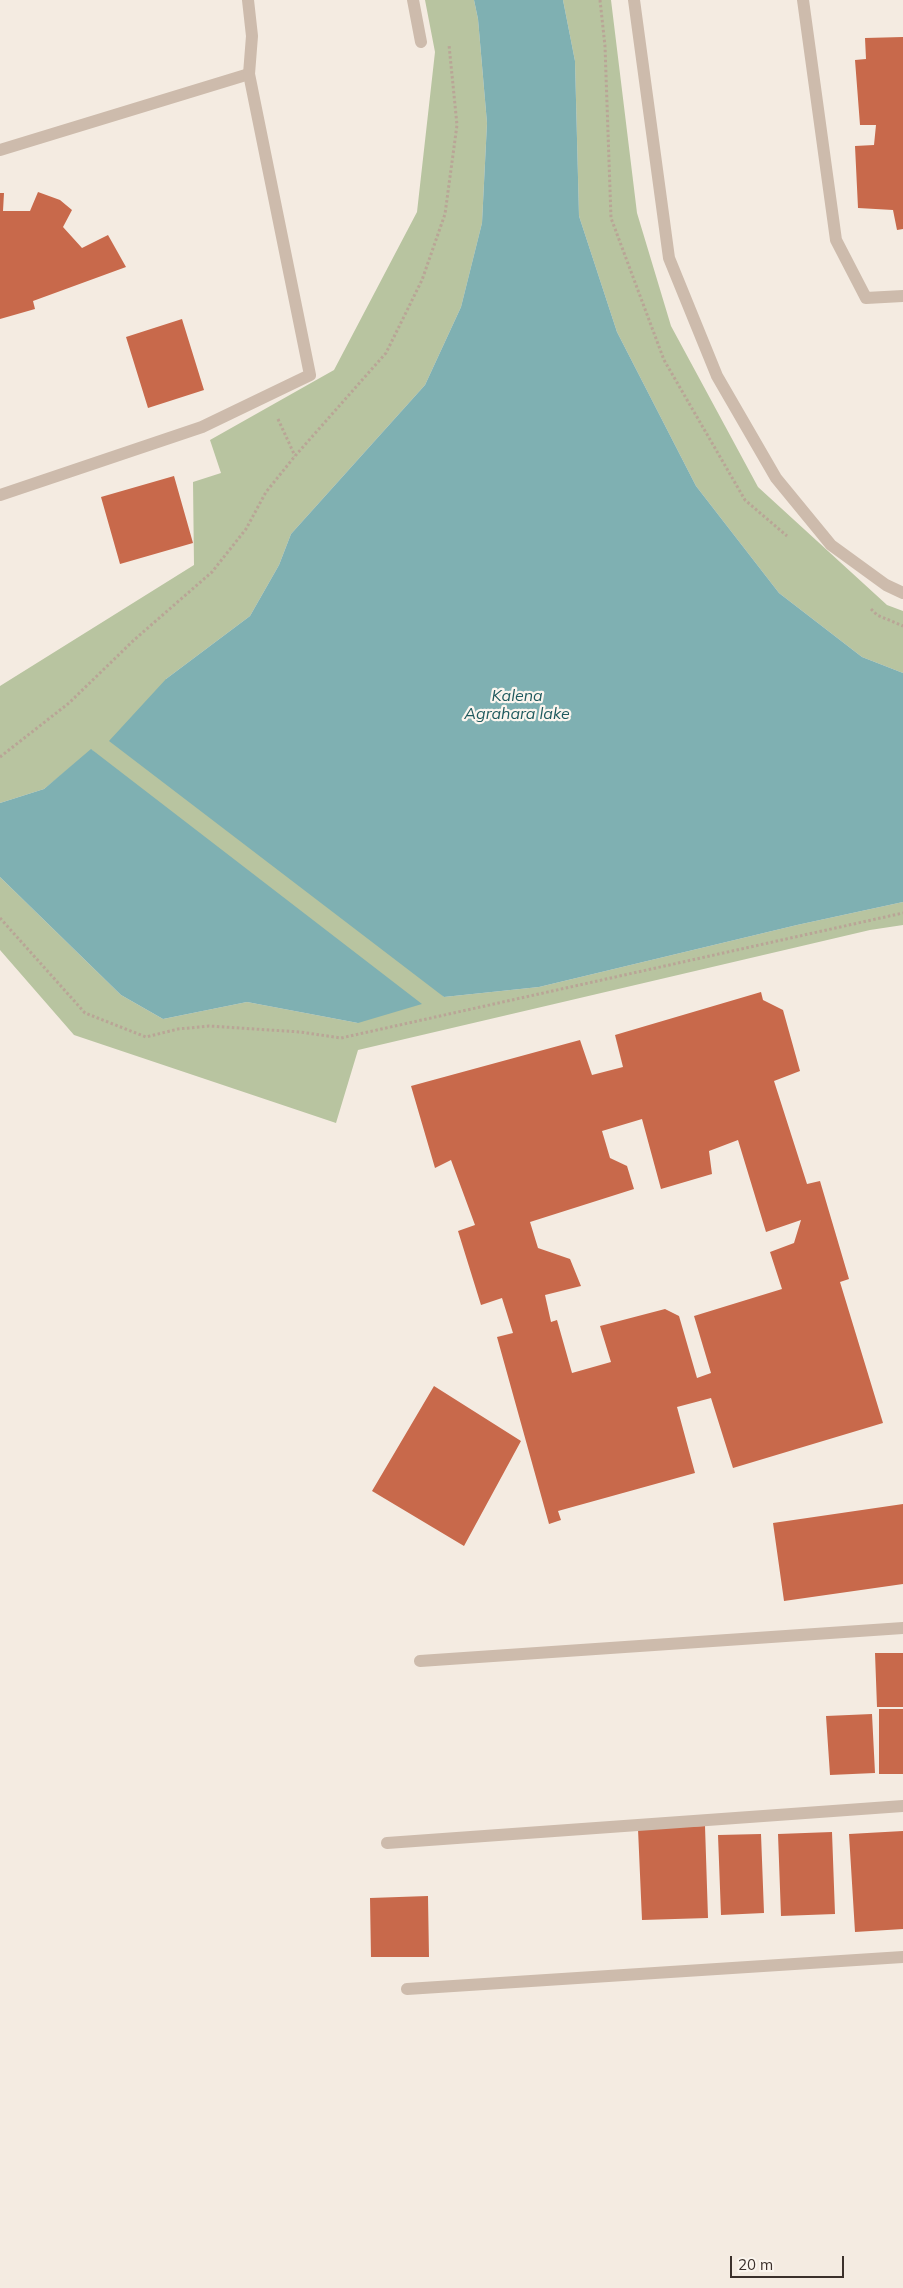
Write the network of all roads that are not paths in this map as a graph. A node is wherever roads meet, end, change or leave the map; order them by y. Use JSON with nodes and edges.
{"nodes":[{"id":1,"x":248,"y":0,"type":"edge"},
{"id":2,"x":413,"y":0,"type":"edge"},
{"id":3,"x":634,"y":0,"type":"edge"},
{"id":4,"x":803,"y":0,"type":"edge"},
{"id":5,"x":421,"y":42,"type":"dead end"},
{"id":6,"x":249,"y":74,"type":"junction"},
{"id":7,"x":0,"y":150,"type":"edge"},
{"id":8,"x":903,"y":296,"type":"edge"},
{"id":9,"x":0,"y":495,"type":"edge"},
{"id":10,"x":903,"y":593,"type":"edge"},
{"id":11,"x":903,"y":1628,"type":"edge"},
{"id":12,"x":420,"y":1661,"type":"dead end"},
{"id":13,"x":903,"y":1806,"type":"edge"},
{"id":14,"x":387,"y":1843,"type":"dead end"},
{"id":15,"x":903,"y":1957,"type":"edge"},
{"id":16,"x":407,"y":1989,"type":"dead end"}],
"edges":[{"from":1,"to":6,"type":"street"},
{"from":2,"to":5,"type":"street"},
{"from":3,"to":10,"type":"street"},
{"from":4,"to":8,"type":"street"},
{"from":6,"to":7,"type":"street"},
{"from":6,"to":9,"type":"street"},
{"from":11,"to":12,"type":"street"},
{"from":13,"to":14,"type":"street"},
{"from":15,"to":16,"type":"street"}]}
